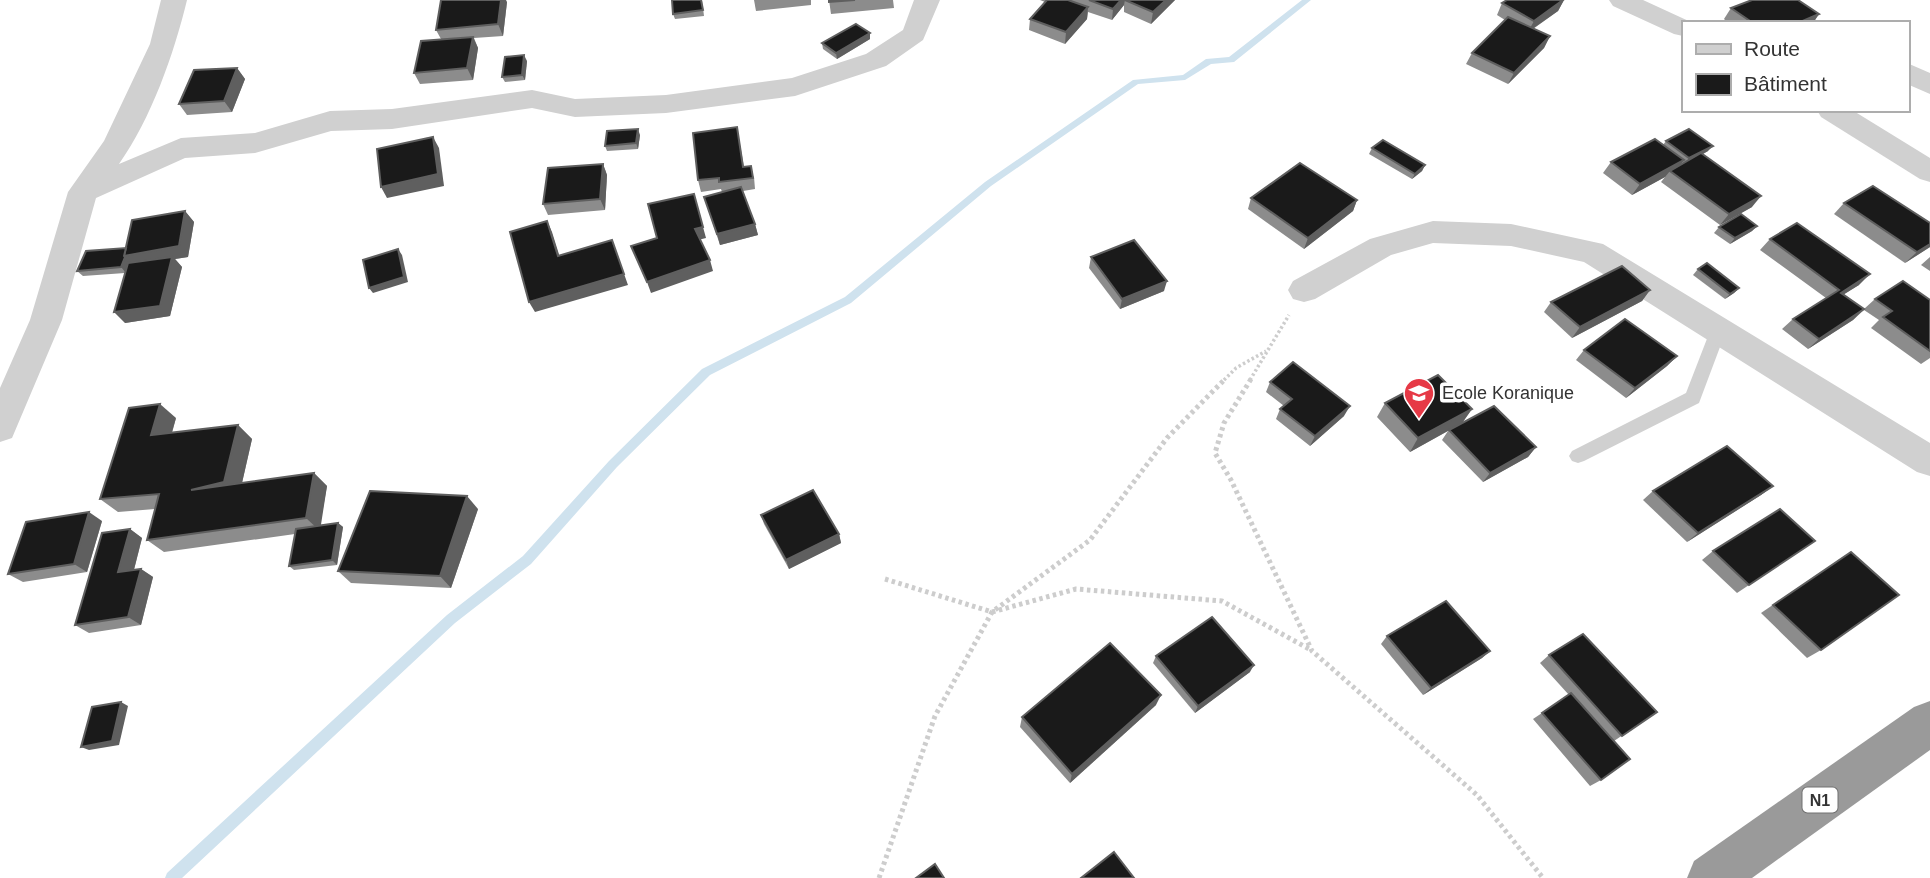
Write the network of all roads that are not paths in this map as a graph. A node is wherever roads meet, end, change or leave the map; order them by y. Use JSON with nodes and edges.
{"nodes":[{"id":1,"x":174,"y":0,"type":"edge"},
{"id":2,"x":927,"y":0,"type":"edge"},
{"id":3,"x":1622,"y":0,"type":"edge"},
{"id":4,"x":1690,"y":0,"type":"edge"},
{"id":5,"x":1674,"y":24,"type":"edge"},
{"id":6,"x":1909,"y":73,"type":"edge"},
{"id":7,"x":1930,"y":85,"type":"edge"},
{"id":8,"x":1833,"y":112,"type":"edge"},
{"id":9,"x":1930,"y":172,"type":"edge"},
{"id":10,"x":83,"y":192,"type":"junction"},
{"id":11,"x":1304,"y":290,"type":"road end"},
{"id":12,"x":1718,"y":331,"type":"junction"},
{"id":13,"x":0,"y":428,"type":"edge"},
{"id":14,"x":1578,"y":456,"type":"dead end"},
{"id":15,"x":1930,"y":461,"type":"edge"},
{"id":16,"x":1930,"y":723,"type":"edge"},
{"id":17,"x":1711,"y":878,"type":"edge"}],
"edges":[{"from":1,"to":10,"type":"street"},
{"from":2,"to":10,"type":"street"},
{"from":3,"to":5,"type":"street"},
{"from":4,"to":5,"type":"street"},
{"from":6,"to":7,"type":"street"},
{"from":8,"to":9,"type":"street"},
{"from":10,"to":13,"type":"street"},
{"from":11,"to":12,"type":"street"},
{"from":12,"to":14,"type":"lane"},
{"from":12,"to":15,"type":"street"},
{"from":16,"to":17,"type":"highway","number":"N1"}]}
